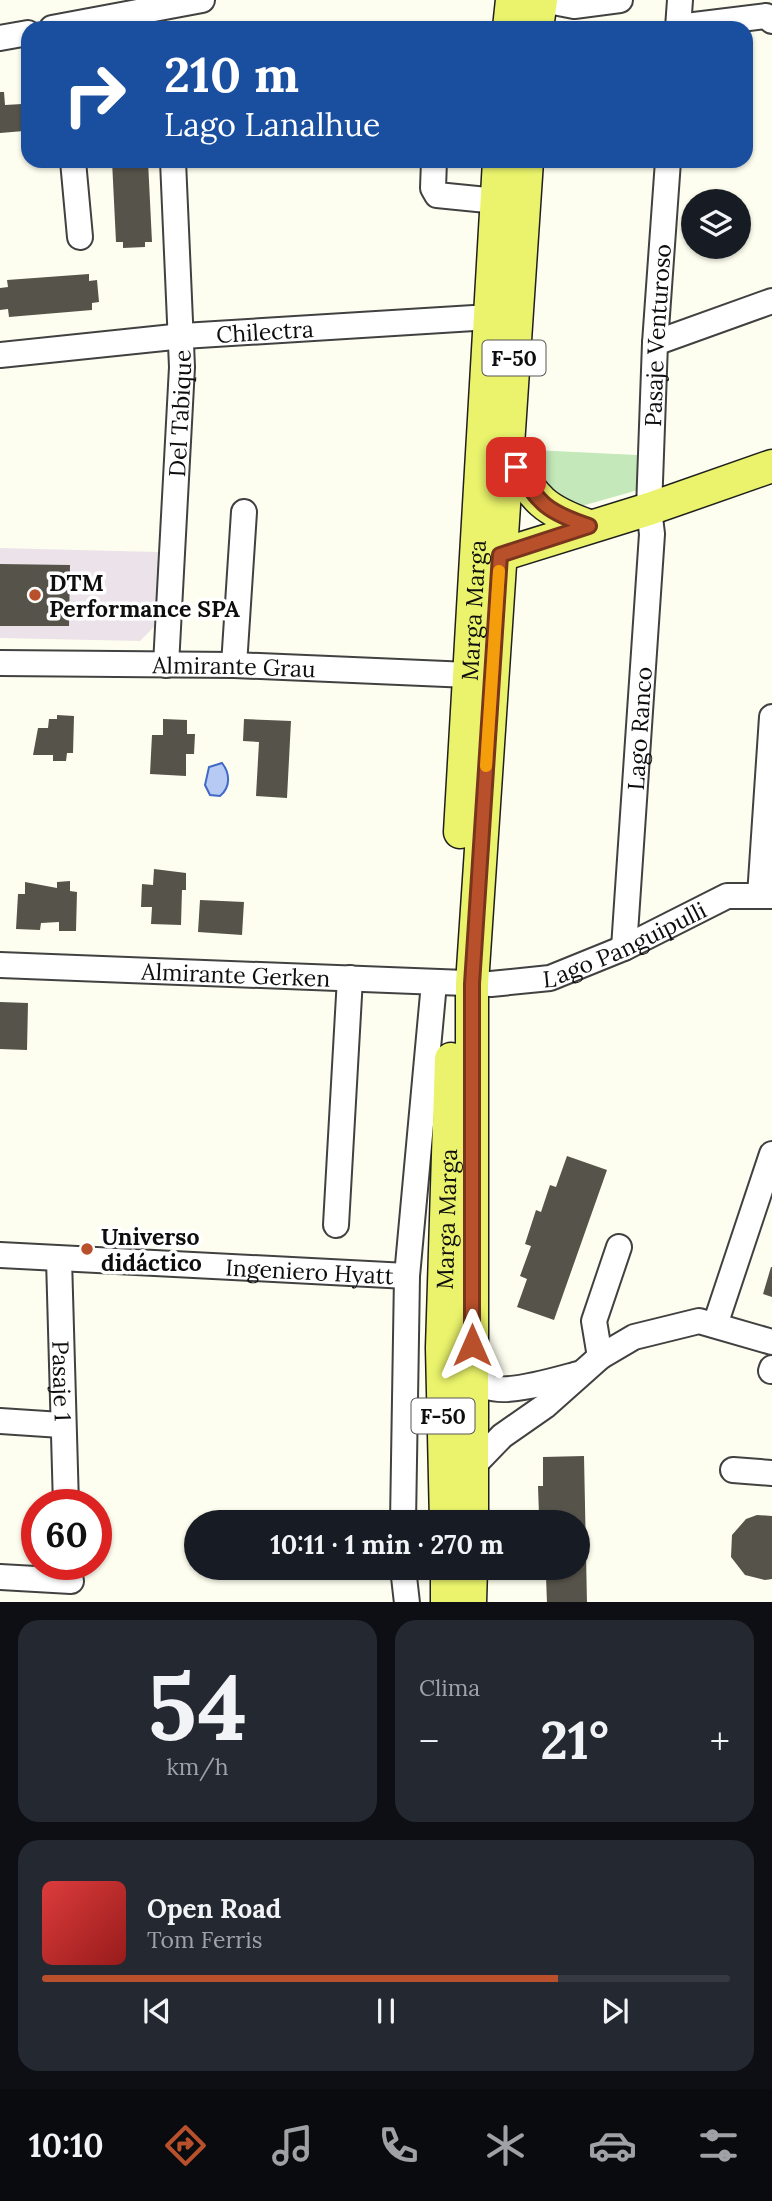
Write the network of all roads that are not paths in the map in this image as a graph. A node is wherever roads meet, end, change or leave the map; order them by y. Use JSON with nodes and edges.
{"nodes":[{"id":1,"x":202,"y":0,"type":"edge"},
{"id":2,"x":512,"y":0,"type":"edge"},
{"id":3,"x":542,"y":0,"type":"edge"},
{"id":4,"x":620,"y":0,"type":"edge"},
{"id":5,"x":680,"y":0,"type":"edge"},
{"id":6,"x":164,"y":17,"type":"edge"},
{"id":7,"x":122,"y":21,"type":"edge"},
{"id":8,"x":510,"y":21,"type":"edge"},
{"id":9,"x":538,"y":21,"type":"edge"},
{"id":10,"x":678,"y":21,"type":"edge"},
{"id":11,"x":726,"y":21,"type":"edge"},
{"id":12,"x":772,"y":21,"type":"edge"},
{"id":13,"x":21,"y":34,"type":"edge"},
{"id":14,"x":0,"y":38,"type":"edge"},
{"id":15,"x":74,"y":168,"type":"edge"},
{"id":16,"x":173,"y":168,"type":"edge"},
{"id":17,"x":434,"y":168,"type":"edge"},
{"id":18,"x":499,"y":168,"type":"edge"},
{"id":19,"x":527,"y":168,"type":"edge"},
{"id":20,"x":668,"y":168,"type":"edge"},
{"id":21,"x":497,"y":201,"type":"junction"},
{"id":22,"x":80,"y":237,"type":"dead end"},
{"id":23,"x":772,"y":301,"type":"edge"},
{"id":24,"x":490,"y":317,"type":"junction"},
{"id":25,"x":183,"y":336,"type":"junction"},
{"id":26,"x":655,"y":343,"type":"junction"},
{"id":27,"x":0,"y":355,"type":"edge"},
{"id":28,"x":507,"y":453,"type":"junction"},
{"id":29,"x":772,"y":466,"type":"edge"},
{"id":30,"x":649,"y":509,"type":"junction"},
{"id":31,"x":244,"y":512,"type":"dead end"},
{"id":32,"x":589,"y":526,"type":"junction"},
{"id":33,"x":488,"y":559,"type":"junction"},
{"id":34,"x":495,"y":634,"type":"junction"},
{"id":35,"x":0,"y":663,"type":"edge"},
{"id":36,"x":166,"y":664,"type":"junction"},
{"id":37,"x":234,"y":665,"type":"junction"},
{"id":38,"x":469,"y":675,"type":"junction"},
{"id":39,"x":772,"y":717,"type":"edge"},
{"id":40,"x":488,"y":738,"type":"junction"},
{"id":41,"x":766,"y":896,"type":"edge"},
{"id":42,"x":624,"y":948,"type":"junction"},
{"id":43,"x":0,"y":965,"type":"edge"},
{"id":44,"x":350,"y":978,"type":"junction"},
{"id":45,"x":452,"y":984,"type":"junction"},
{"id":46,"x":772,"y":1154,"type":"edge"},
{"id":47,"x":335,"y":1225,"type":"dead end"},
{"id":48,"x":619,"y":1247,"type":"dead end"},
{"id":49,"x":0,"y":1255,"type":"edge"},
{"id":50,"x":59,"y":1259,"type":"junction"},
{"id":51,"x":407,"y":1276,"type":"junction"},
{"id":52,"x":443,"y":1310,"type":"junction"},
{"id":53,"x":715,"y":1325,"type":"junction"},
{"id":54,"x":772,"y":1342,"type":"edge"},
{"id":55,"x":591,"y":1365,"type":"junction"},
{"id":56,"x":472,"y":1372,"type":"junction"},
{"id":57,"x":0,"y":1421,"type":"edge"},
{"id":58,"x":61,"y":1425,"type":"junction"},
{"id":59,"x":473,"y":1466,"type":"junction"},
{"id":60,"x":733,"y":1469,"type":"dead end"},
{"id":61,"x":772,"y":1474,"type":"edge"},
{"id":62,"x":65,"y":1489,"type":"edge"},
{"id":63,"x":403,"y":1510,"type":"edge"},
{"id":64,"x":446,"y":1510,"type":"edge"},
{"id":65,"x":472,"y":1510,"type":"edge"},
{"id":66,"x":0,"y":1577,"type":"edge"},
{"id":67,"x":404,"y":1580,"type":"edge"},
{"id":68,"x":447,"y":1580,"type":"edge"},
{"id":69,"x":471,"y":1580,"type":"edge"},
{"id":70,"x":71,"y":1583,"type":"edge"},
{"id":71,"x":407,"y":1602,"type":"edge"},
{"id":72,"x":447,"y":1602,"type":"edge"},
{"id":73,"x":470,"y":1602,"type":"edge"}],
"edges":[{"from":1,"to":6,"type":"street"},
{"from":2,"to":8,"type":"main road"},
{"from":3,"to":4,"type":"street"},
{"from":3,"to":9,"type":"main road"},
{"from":5,"to":10,"type":"street"},
{"from":6,"to":7,"type":"street"},
{"from":11,"to":12,"type":"street"},
{"from":13,"to":14,"type":"street"},
{"from":15,"to":22,"type":"street"},
{"from":16,"to":25,"type":"street","name":"Del Tabique"},
{"from":17,"to":21,"type":"street"},
{"from":18,"to":21,"type":"main road","name":"Marga Marga","number":"F-50"},
{"from":19,"to":28,"type":"main road","name":"Marga Marga","number":"F-50"},
{"from":20,"to":26,"type":"street","name":"Pasaje Venturoso"},
{"from":21,"to":24,"type":"main road","name":"Marga Marga","number":"F-50"},
{"from":23,"to":26,"type":"street"},
{"from":24,"to":25,"type":"street","name":"Chilectra"},
{"from":24,"to":33,"type":"main road","name":"Marga Marga","number":"F-50"},
{"from":25,"to":27,"type":"street","name":"Chilectra"},
{"from":25,"to":36,"type":"street","name":"Del Tabique"},
{"from":26,"to":30,"type":"street","name":"Pasaje Venturoso"},
{"from":28,"to":32,"type":"main road"},
{"from":28,"to":33,"type":"main road","name":"Marga Marga","number":"F-50"},
{"from":29,"to":30,"type":"main road"},
{"from":30,"to":32,"type":"main road"},
{"from":30,"to":42,"type":"street","name":"Lago Ranco"},
{"from":31,"to":37,"type":"street"},
{"from":32,"to":33,"type":"main road"},
{"from":33,"to":34,"type":"main road","name":"Marga Marga","number":"F-50"},
{"from":33,"to":38,"type":"main road","name":"Marga Marga","number":"F-50"},
{"from":34,"to":38,"type":"street"},
{"from":34,"to":40,"type":"main road","name":"Marga Marga","number":"F-50"},
{"from":35,"to":36,"type":"street","name":"Almirante Grau"},
{"from":36,"to":37,"type":"street","name":"Almirante Grau"},
{"from":37,"to":38,"type":"street","name":"Almirante Grau"},
{"from":38,"to":40,"type":"street"},
{"from":38,"to":45,"type":"main road","name":"Marga Marga","number":"F-50"},
{"from":39,"to":41,"type":"street"},
{"from":40,"to":45,"type":"main road","name":"Marga Marga","number":"F-50"},
{"from":41,"to":42,"type":"street","name":"Lago Panguipulli"},
{"from":42,"to":45,"type":"street","name":"Lago Panguipulli"},
{"from":43,"to":44,"type":"street","name":"Almirante Gerken"},
{"from":44,"to":45,"type":"street","name":"Almirante Gerken"},
{"from":44,"to":47,"type":"street"},
{"from":45,"to":51,"type":"street","name":"Marga Marga"},
{"from":45,"to":52,"type":"main road","name":"Marga Marga","number":"F-50"},
{"from":45,"to":56,"type":"main road","name":"Marga Marga","number":"F-50"},
{"from":46,"to":53,"type":"street"},
{"from":48,"to":55,"type":"street"},
{"from":49,"to":50,"type":"street","name":"Ingeniero Hyatt"},
{"from":50,"to":51,"type":"street","name":"Ingeniero Hyatt"},
{"from":50,"to":58,"type":"street","name":"Pasaje 1"},
{"from":51,"to":63,"type":"street","name":"Marga Marga"},
{"from":52,"to":56,"type":"main road"},
{"from":52,"to":64,"type":"main road","name":"Marga Marga","number":"F-50"},
{"from":53,"to":54,"type":"street"},
{"from":53,"to":55,"type":"street"},
{"from":55,"to":56,"type":"street"},
{"from":55,"to":59,"type":"street"},
{"from":56,"to":59,"type":"main road","name":"Marga Marga","number":"F-50"},
{"from":57,"to":58,"type":"street"},
{"from":58,"to":62,"type":"street","name":"Pasaje 1"},
{"from":59,"to":65,"type":"main road","name":"Marga Marga","number":"F-50"},
{"from":60,"to":61,"type":"street"},
{"from":66,"to":70,"type":"street"},
{"from":67,"to":71,"type":"street"},
{"from":68,"to":72,"type":"main road"},
{"from":69,"to":73,"type":"main road"}]}
